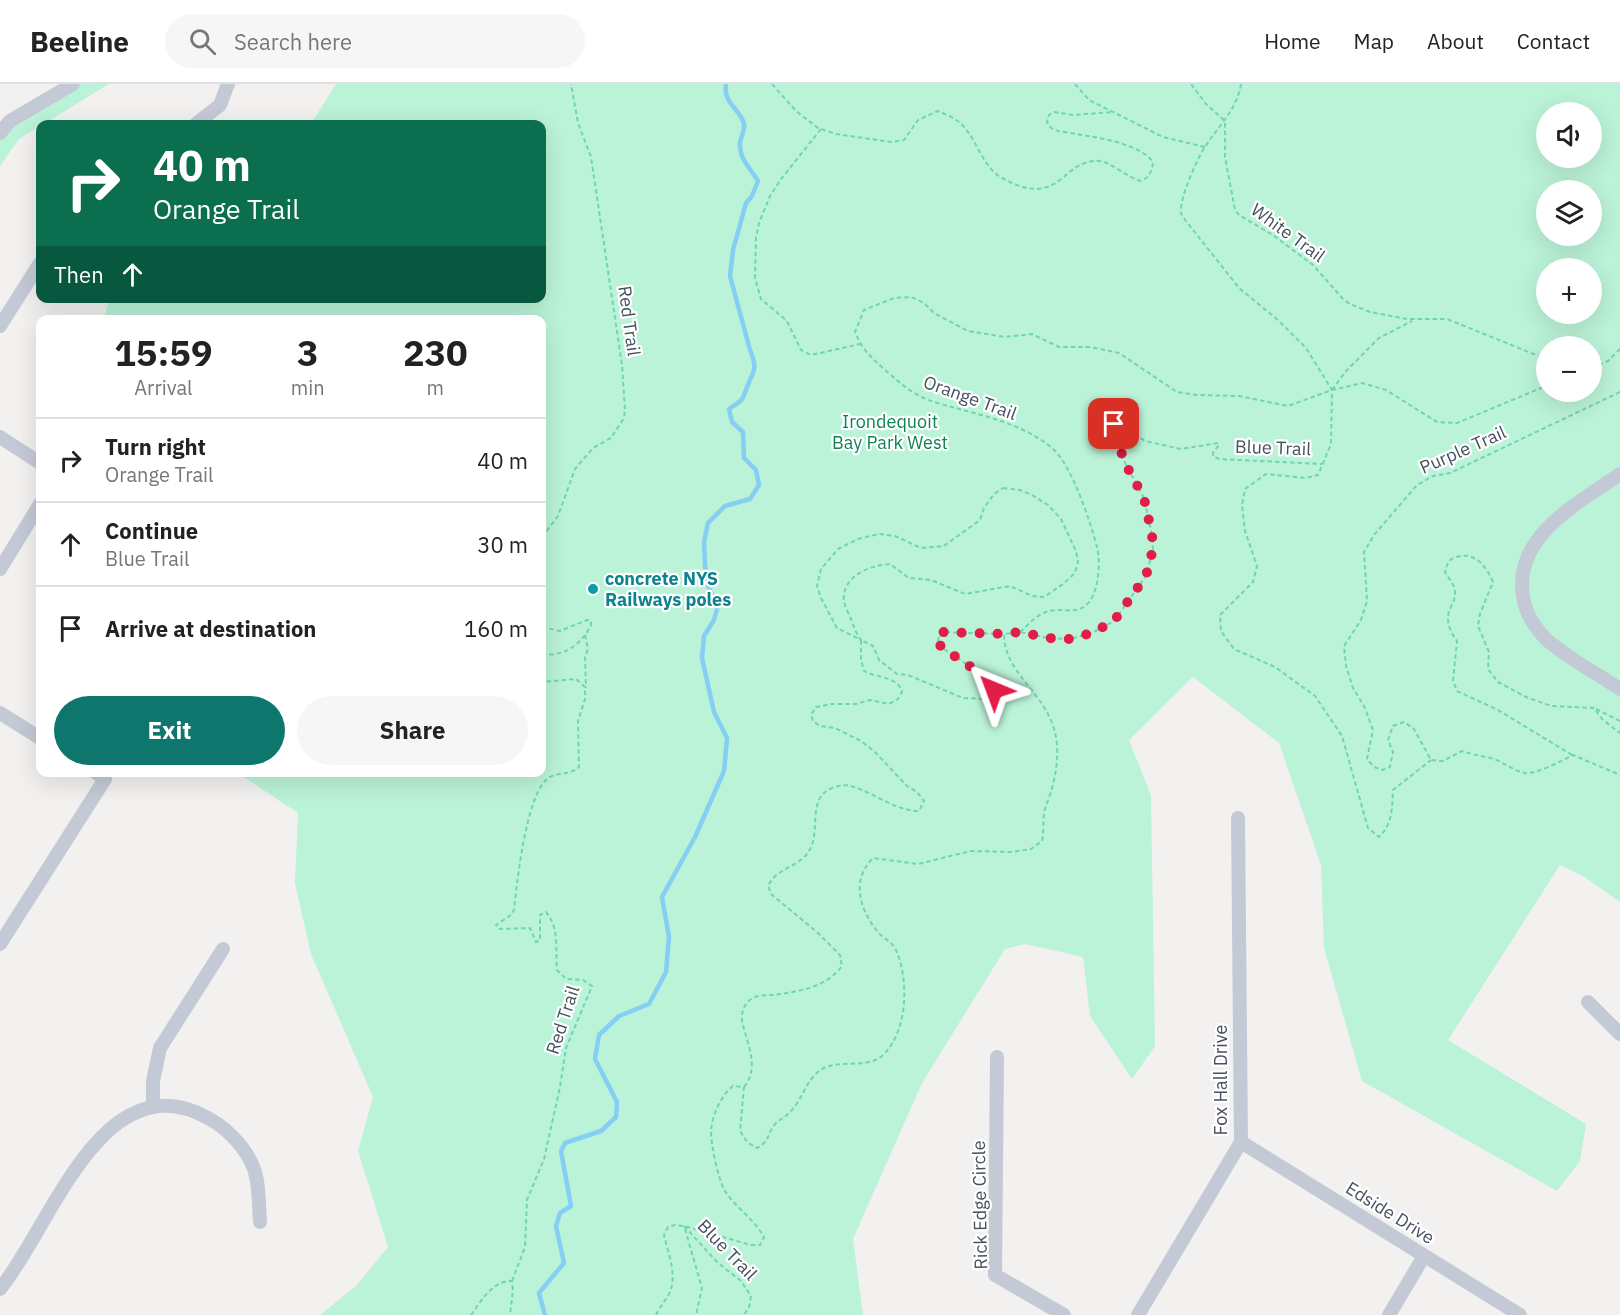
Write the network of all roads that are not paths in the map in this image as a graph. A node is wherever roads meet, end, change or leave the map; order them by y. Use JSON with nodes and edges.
{"nodes":[{"id":1,"x":73,"y":84,"type":"edge"},
{"id":2,"x":228,"y":84,"type":"edge"},
{"id":3,"x":201,"y":120,"type":"edge"},
{"id":4,"x":0,"y":133,"type":"edge"},
{"id":5,"x":36,"y":268,"type":"edge"},
{"id":6,"x":0,"y":326,"type":"edge"},
{"id":7,"x":0,"y":437,"type":"edge"},
{"id":8,"x":36,"y":460,"type":"edge"},
{"id":9,"x":1620,"y":474,"type":"edge"},
{"id":10,"x":36,"y":510,"type":"edge"},
{"id":11,"x":0,"y":569,"type":"edge"},
{"id":12,"x":1620,"y":689,"type":"edge"},
{"id":13,"x":0,"y":712,"type":"edge"},
{"id":14,"x":36,"y":735,"type":"edge"},
{"id":15,"x":102,"y":777,"type":"edge"},
{"id":16,"x":1238,"y":818,"type":"dead end"},
{"id":17,"x":0,"y":944,"type":"edge"},
{"id":18,"x":223,"y":949,"type":"dead end"},
{"id":19,"x":1588,"y":1002,"type":"dead end"},
{"id":20,"x":1620,"y":1034,"type":"edge"},
{"id":21,"x":997,"y":1057,"type":"dead end"},
{"id":22,"x":153,"y":1106,"type":"junction"},
{"id":23,"x":1241,"y":1142,"type":"junction"},
{"id":24,"x":260,"y":1222,"type":"dead end"},
{"id":25,"x":1424,"y":1256,"type":"junction"},
{"id":26,"x":0,"y":1289,"type":"edge"},
{"id":27,"x":1064,"y":1315,"type":"edge"},
{"id":28,"x":1138,"y":1315,"type":"edge"},
{"id":29,"x":1389,"y":1315,"type":"edge"},
{"id":30,"x":1520,"y":1315,"type":"edge"}],
"edges":[{"from":1,"to":4,"type":"street"},
{"from":2,"to":3,"type":"street"},
{"from":5,"to":6,"type":"street"},
{"from":7,"to":8,"type":"street"},
{"from":9,"to":12,"type":"street"},
{"from":10,"to":11,"type":"street"},
{"from":13,"to":14,"type":"street"},
{"from":15,"to":17,"type":"street"},
{"from":16,"to":23,"type":"street","name":"Fox Hall Drive"},
{"from":18,"to":22,"type":"street"},
{"from":19,"to":20,"type":"street"},
{"from":21,"to":27,"type":"street","name":"Rick Edge Circle"},
{"from":22,"to":24,"type":"street"},
{"from":22,"to":26,"type":"street"},
{"from":23,"to":25,"type":"street","name":"Edside Drive"},
{"from":23,"to":28,"type":"street","name":"Fox Hall Drive"},
{"from":25,"to":29,"type":"street"},
{"from":25,"to":30,"type":"street","name":"Edside Drive"}]}
